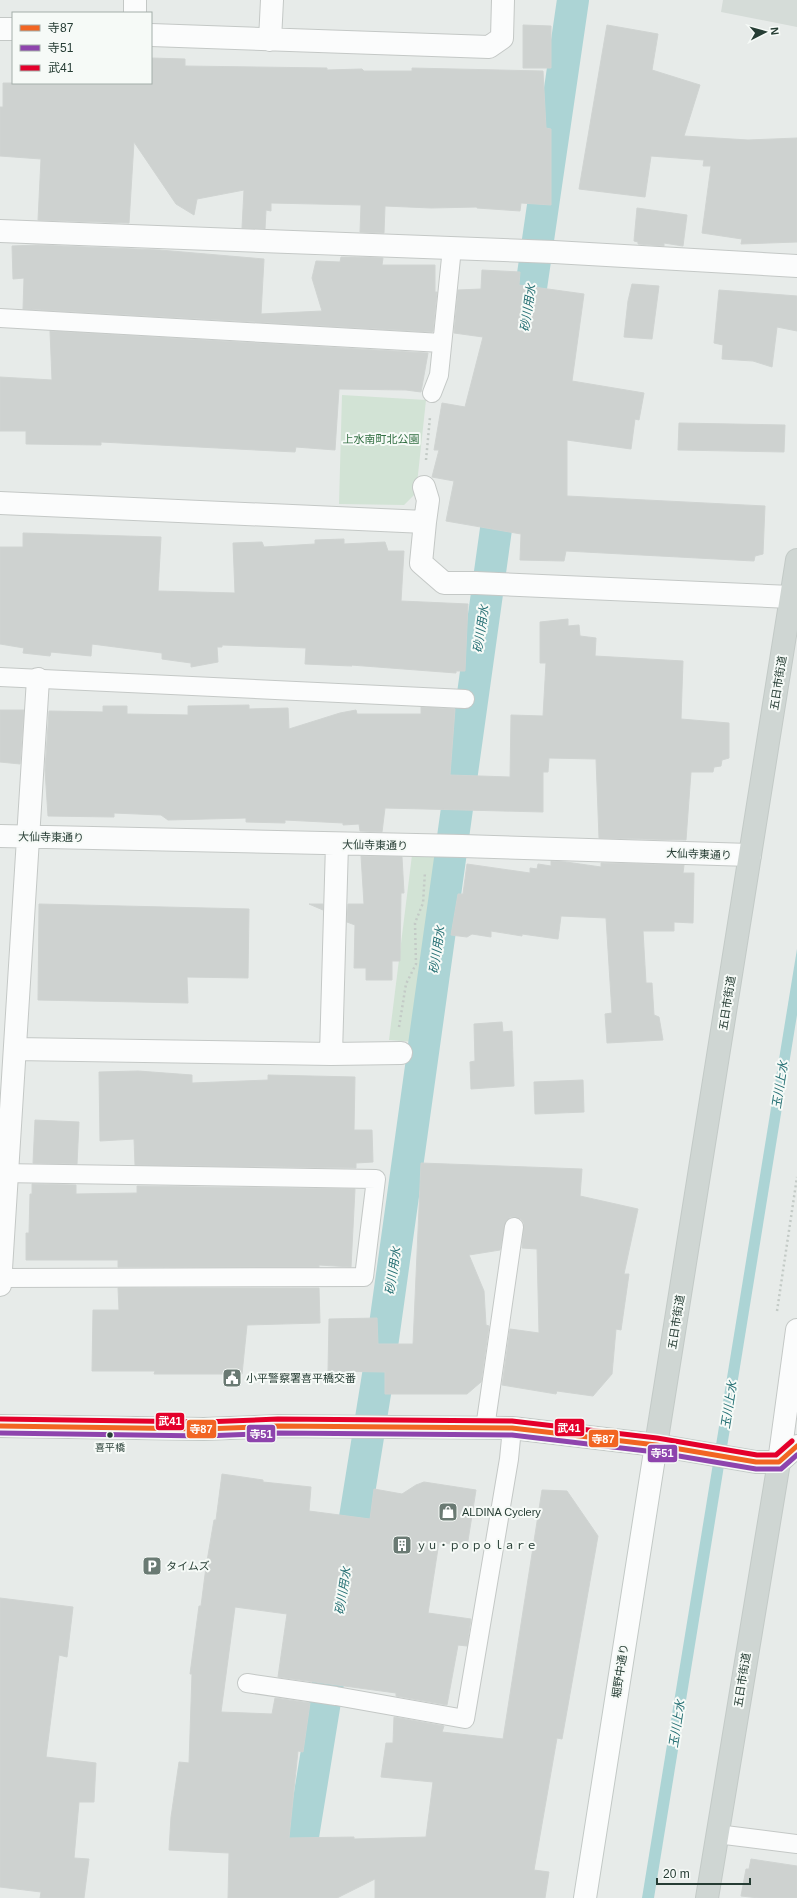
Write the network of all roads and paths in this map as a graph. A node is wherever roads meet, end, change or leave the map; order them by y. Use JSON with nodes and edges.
{"nodes":[{"id":1,"x":135,"y":0,"type":"edge"},
{"id":2,"x":272,"y":0,"type":"edge"},
{"id":3,"x":503,"y":0,"type":"edge"},
{"id":4,"x":135,"y":12,"type":"edge"},
{"id":5,"x":0,"y":29,"type":"edge"},
{"id":6,"x":12,"y":30,"type":"edge"},
{"id":7,"x":152,"y":35,"type":"edge"},
{"id":8,"x":270,"y":40,"type":"junction"},
{"id":9,"x":0,"y":230,"type":"edge"},
{"id":10,"x":452,"y":248,"type":"junction"},
{"id":11,"x":797,"y":266,"type":"edge"},
{"id":12,"x":0,"y":318,"type":"edge"},
{"id":13,"x":442,"y":343,"type":"junction"},
{"id":14,"x":432,"y":392,"type":"joint"},
{"id":15,"x":424,"y":487,"type":"joint"},
{"id":16,"x":0,"y":503,"type":"edge"},
{"id":17,"x":425,"y":522,"type":"junction"},
{"id":18,"x":797,"y":560,"type":"edge"},
{"id":19,"x":791,"y":597,"type":"junction"},
{"id":20,"x":0,"y":677,"type":"edge"},
{"id":21,"x":38,"y":679,"type":"junction"},
{"id":22,"x":465,"y":699,"type":"dead end"},
{"id":23,"x":0,"y":836,"type":"edge"},
{"id":24,"x":28,"y":837,"type":"junction"},
{"id":25,"x":337,"y":844,"type":"junction"},
{"id":26,"x":431,"y":846,"type":"junction"},
{"id":27,"x":750,"y":855,"type":"junction"},
{"id":28,"x":8,"y":1017,"type":"edge"},
{"id":29,"x":15,"y":1049,"type":"junction"},
{"id":30,"x":397,"y":1053,"type":"joint"},
{"id":31,"x":331,"y":1054,"type":"junction"},
{"id":32,"x":4,"y":1173,"type":"edge"},
{"id":33,"x":797,"y":1177,"type":"edge"},
{"id":34,"x":514,"y":1227,"type":"dead end"},
{"id":35,"x":0,"y":1278,"type":"edge"},
{"id":36,"x":0,"y":1285,"type":"edge"},
{"id":37,"x":776,"y":1318,"type":"dead end"},
{"id":38,"x":797,"y":1330,"type":"edge"},
{"id":39,"x":795,"y":1357,"type":"edge"},
{"id":40,"x":0,"y":1426,"type":"edge"},
{"id":41,"x":484,"y":1428,"type":"junction"},
{"id":42,"x":512,"y":1428,"type":"junction"},
{"id":43,"x":656,"y":1444,"type":"junction"},
{"id":44,"x":797,"y":1446,"type":"edge"},
{"id":45,"x":788,"y":1463,"type":"edge"},
{"id":46,"x":247,"y":1683,"type":"dead end"},
{"id":47,"x":717,"y":1834,"type":"junction"},
{"id":48,"x":797,"y":1844,"type":"edge"},
{"id":49,"x":585,"y":1898,"type":"edge"},
{"id":50,"x":707,"y":1898,"type":"edge"}],
"edges":[{"from":1,"to":4,"type":"street"},
{"from":2,"to":8,"type":"street"},
{"from":3,"to":8,"type":"street"},
{"from":5,"to":6,"type":"street"},
{"from":7,"to":8,"type":"street"},
{"from":9,"to":10,"type":"street"},
{"from":10,"to":11,"type":"street"},
{"from":10,"to":13,"type":"lane"},
{"from":12,"to":13,"type":"lane"},
{"from":13,"to":14,"type":"lane"},
{"from":14,"to":15,"type":"path"},
{"from":15,"to":17,"type":"street"},
{"from":16,"to":17,"type":"street"},
{"from":17,"to":19,"type":"street"},
{"from":18,"to":19,"type":"main road","name":"五日市街道"},
{"from":19,"to":27,"type":"main road","name":"五日市街道"},
{"from":20,"to":21,"type":"lane"},
{"from":21,"to":22,"type":"lane"},
{"from":21,"to":24,"type":"street"},
{"from":23,"to":24,"type":"street","name":"大仙寺東通り"},
{"from":24,"to":25,"type":"street","name":"大仙寺東通り"},
{"from":24,"to":28,"type":"street"},
{"from":25,"to":26,"type":"street","name":"大仙寺東通り"},
{"from":25,"to":31,"type":"street"},
{"from":26,"to":27,"type":"street","name":"大仙寺東通り"},
{"from":26,"to":30,"type":"path"},
{"from":27,"to":43,"type":"main road","name":"五日市街道"},
{"from":28,"to":29,"type":"street"},
{"from":29,"to":31,"type":"street"},
{"from":29,"to":32,"type":"street"},
{"from":30,"to":31,"type":"street"},
{"from":32,"to":35,"type":"street"},
{"from":32,"to":35,"type":"lane"},
{"from":33,"to":37,"type":"path"},
{"from":34,"to":41,"type":"lane"},
{"from":35,"to":36,"type":"street"},
{"from":38,"to":39,"type":"street"},
{"from":39,"to":45,"type":"street"},
{"from":40,"to":41,"type":"street"},
{"from":41,"to":42,"type":"street"},
{"from":42,"to":43,"type":"street"},
{"from":42,"to":46,"type":"lane"},
{"from":43,"to":45,"type":"main road"},
{"from":43,"to":49,"type":"street","name":"堀野中通り"},
{"from":44,"to":45,"type":"street"},
{"from":45,"to":47,"type":"main road","name":"五日市街道"},
{"from":47,"to":48,"type":"lane"},
{"from":47,"to":50,"type":"main road","name":"五日市街道"}]}
